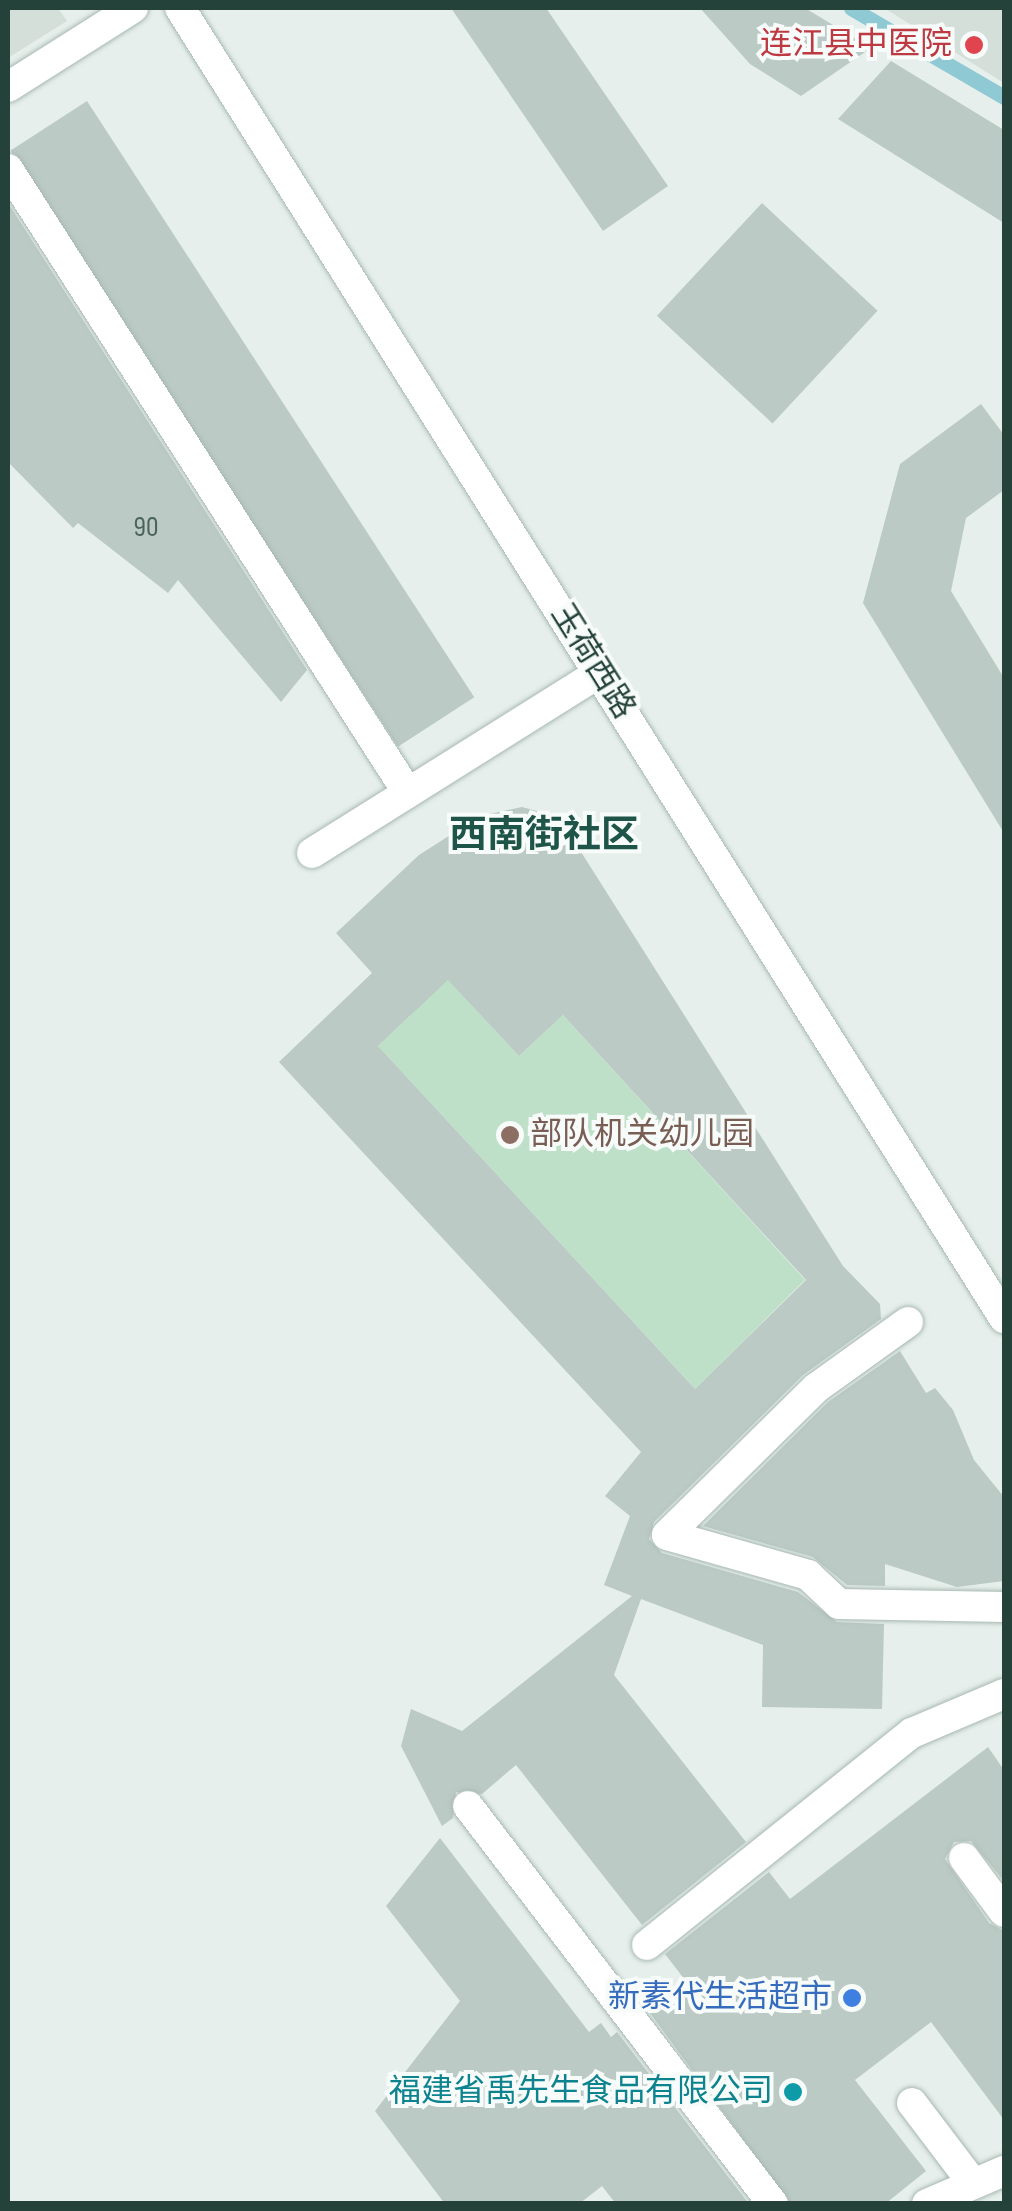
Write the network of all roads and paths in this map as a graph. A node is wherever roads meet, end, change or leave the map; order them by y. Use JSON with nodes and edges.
{"nodes":[{"id":1,"x":134,"y":8,"type":"edge"},
{"id":2,"x":180,"y":8,"type":"edge"},
{"id":3,"x":8,"y":87,"type":"edge"},
{"id":4,"x":8,"y":169,"type":"edge"},
{"id":5,"x":599,"y":673,"type":"junction"},
{"id":6,"x":408,"y":793,"type":"junction"},
{"id":7,"x":312,"y":852,"type":"dead end"},
{"id":8,"x":1004,"y":1318,"type":"edge"},
{"id":9,"x":908,"y":1322,"type":"dead end"},
{"id":10,"x":1004,"y":1608,"type":"edge"},
{"id":11,"x":1004,"y":1694,"type":"edge"},
{"id":12,"x":468,"y":1806,"type":"dead end"},
{"id":13,"x":964,"y":1858,"type":"dead end"},
{"id":14,"x":1004,"y":1912,"type":"edge"},
{"id":15,"x":646,"y":1945,"type":"dead end"},
{"id":16,"x":912,"y":2103,"type":"dead end"},
{"id":17,"x":1004,"y":2172,"type":"edge"},
{"id":18,"x":972,"y":2182,"type":"junction"},
{"id":19,"x":773,"y":2204,"type":"edge"},
{"id":20,"x":927,"y":2204,"type":"edge"}],
"edges":[{"from":1,"to":3,"type":"main road"},
{"from":2,"to":5,"type":"main road","name":"玉荷西路"},
{"from":4,"to":6,"type":"main road"},
{"from":5,"to":6,"type":"main road"},
{"from":5,"to":8,"type":"main road","name":"玉荷西路"},
{"from":6,"to":7,"type":"main road"},
{"from":9,"to":10,"type":"main road"},
{"from":11,"to":15,"type":"main road"},
{"from":12,"to":19,"type":"main road"},
{"from":13,"to":14,"type":"main road"},
{"from":16,"to":18,"type":"main road"},
{"from":17,"to":18,"type":"main road"},
{"from":18,"to":20,"type":"main road"}]}
